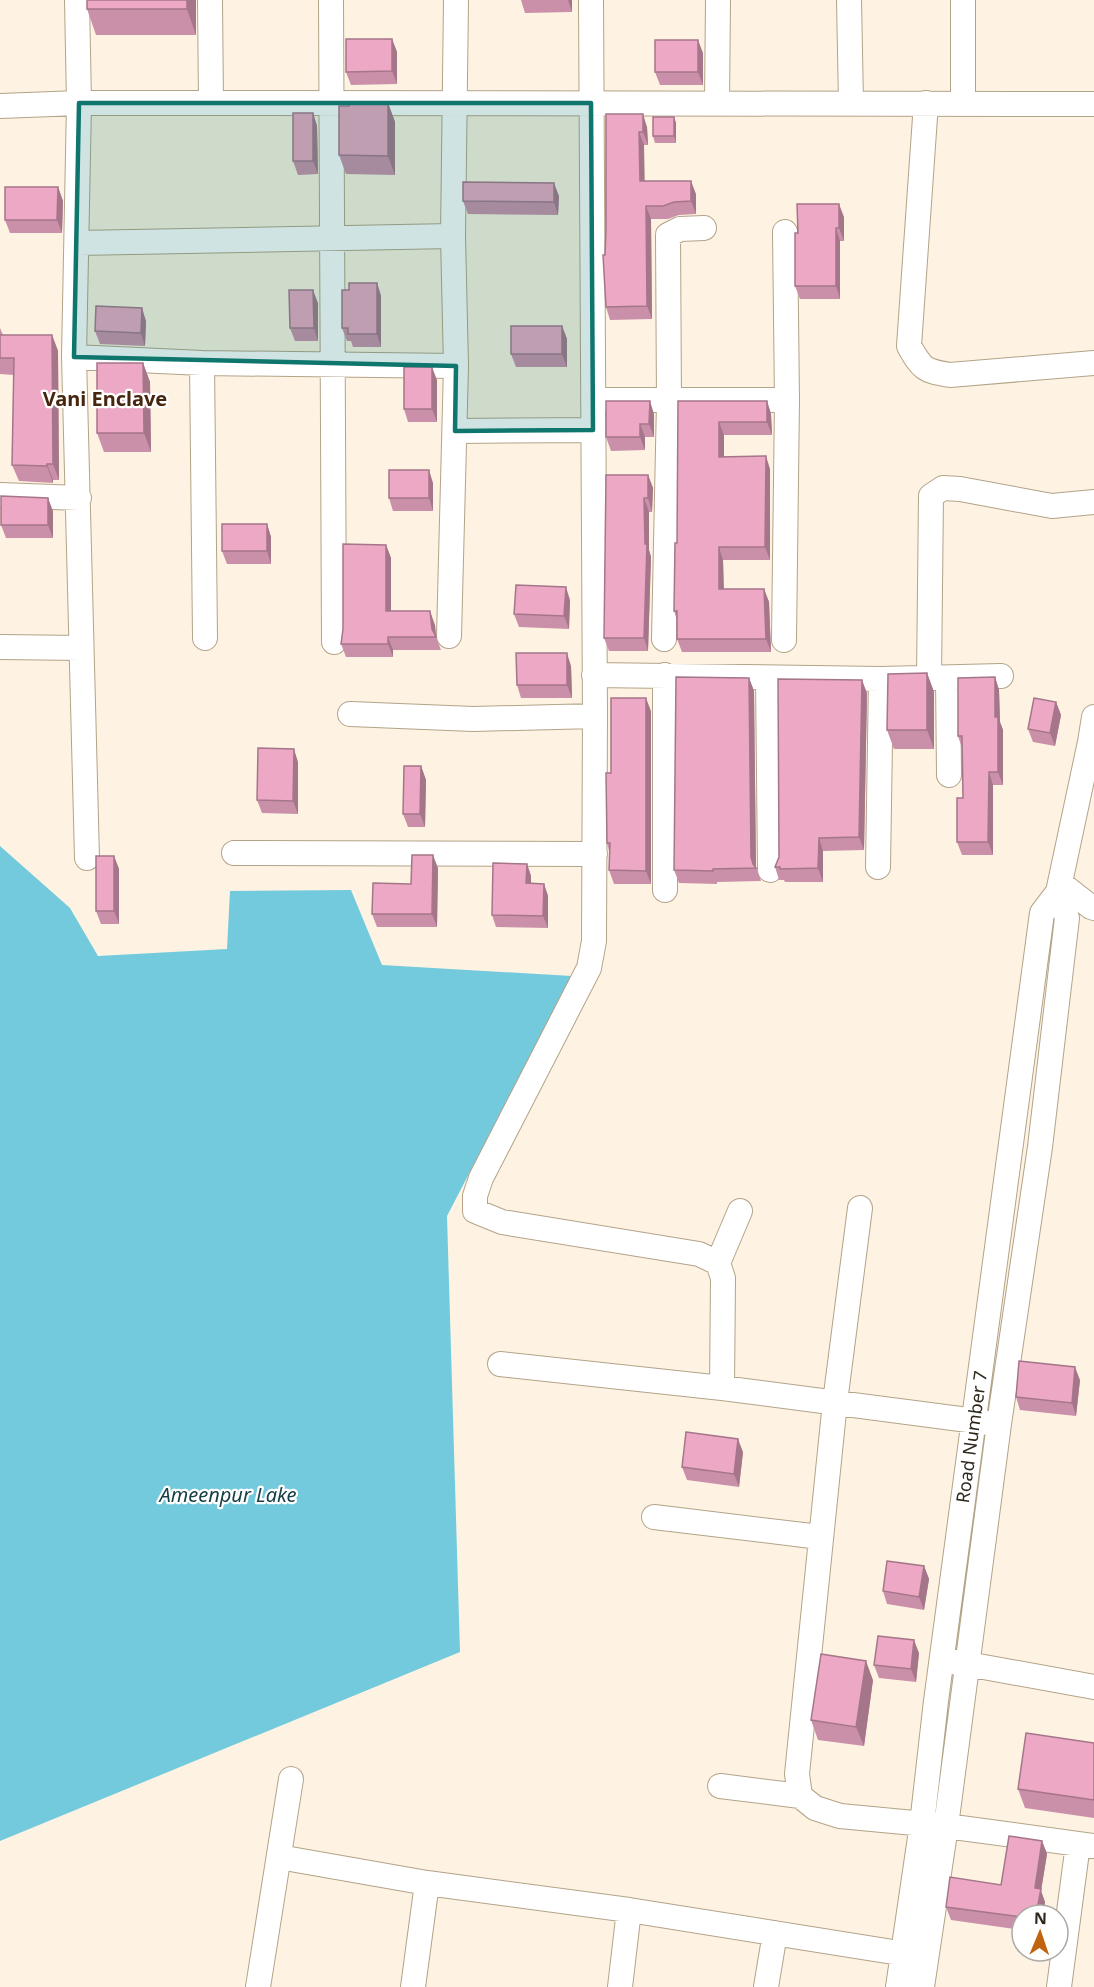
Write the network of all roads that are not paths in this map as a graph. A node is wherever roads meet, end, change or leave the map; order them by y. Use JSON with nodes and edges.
{"nodes":[{"id":1,"x":77,"y":0,"type":"edge"},
{"id":2,"x":210,"y":0,"type":"edge"},
{"id":3,"x":331,"y":0,"type":"edge"},
{"id":4,"x":456,"y":0,"type":"edge"},
{"id":5,"x":591,"y":0,"type":"edge"},
{"id":6,"x":718,"y":0,"type":"edge"},
{"id":7,"x":849,"y":0,"type":"edge"},
{"id":8,"x":963,"y":0,"type":"edge"},
{"id":9,"x":79,"y":103,"type":"junction"},
{"id":10,"x":211,"y":103,"type":"junction"},
{"id":11,"x":332,"y":103,"type":"junction"},
{"id":12,"x":454,"y":103,"type":"junction"},
{"id":13,"x":591,"y":103,"type":"junction"},
{"id":14,"x":717,"y":103,"type":"junction"},
{"id":15,"x":851,"y":103,"type":"junction"},
{"id":16,"x":926,"y":103,"type":"junction"},
{"id":17,"x":963,"y":104,"type":"junction"},
{"id":18,"x":1094,"y":104,"type":"edge"},
{"id":19,"x":0,"y":106,"type":"edge"},
{"id":20,"x":704,"y":228,"type":"dead end"},
{"id":21,"x":784,"y":232,"type":"dead end"},
{"id":22,"x":453,"y":236,"type":"junction"},
{"id":23,"x":332,"y":238,"type":"junction"},
{"id":24,"x":77,"y":243,"type":"junction"},
{"id":25,"x":74,"y":357,"type":"junction"},
{"id":26,"x":202,"y":363,"type":"junction"},
{"id":27,"x":1094,"y":363,"type":"edge"},
{"id":28,"x":333,"y":365,"type":"junction"},
{"id":29,"x":456,"y":366,"type":"junction"},
{"id":30,"x":593,"y":400,"type":"junction"},
{"id":31,"x":669,"y":400,"type":"junction"},
{"id":32,"x":787,"y":400,"type":"junction"},
{"id":33,"x":593,"y":430,"type":"junction"},
{"id":34,"x":455,"y":431,"type":"junction"},
{"id":35,"x":0,"y":495,"type":"edge"},
{"id":36,"x":79,"y":498,"type":"junction"},
{"id":37,"x":1094,"y":502,"type":"edge"},
{"id":38,"x":449,"y":636,"type":"dead end"},
{"id":39,"x":205,"y":638,"type":"dead end"},
{"id":40,"x":664,"y":639,"type":"dead end"},
{"id":41,"x":784,"y":640,"type":"dead end"},
{"id":42,"x":334,"y":642,"type":"dead end"},
{"id":43,"x":0,"y":647,"type":"edge"},
{"id":44,"x":81,"y":648,"type":"junction"},
{"id":45,"x":594,"y":675,"type":"junction"},
{"id":46,"x":665,"y":675,"type":"junction"},
{"id":47,"x":1001,"y":676,"type":"dead end"},
{"id":48,"x":768,"y":678,"type":"junction"},
{"id":49,"x":938,"y":678,"type":"junction"},
{"id":50,"x":881,"y":679,"type":"junction"},
{"id":51,"x":350,"y":714,"type":"dead end"},
{"id":52,"x":595,"y":716,"type":"junction"},
{"id":53,"x":1094,"y":717,"type":"edge"},
{"id":54,"x":950,"y":775,"type":"dead end"},
{"id":55,"x":234,"y":853,"type":"dead end"},
{"id":56,"x":595,"y":854,"type":"junction"},
{"id":57,"x":87,"y":858,"type":"dead end"},
{"id":58,"x":878,"y":867,"type":"dead end"},
{"id":59,"x":770,"y":870,"type":"dead end"},
{"id":60,"x":1059,"y":888,"type":"junction"},
{"id":61,"x":665,"y":890,"type":"dead end"},
{"id":62,"x":1094,"y":908,"type":"edge"},
{"id":63,"x":860,"y":1208,"type":"dead end"},
{"id":64,"x":740,"y":1211,"type":"dead end"},
{"id":65,"x":718,"y":1263,"type":"junction"},
{"id":66,"x":995,"y":1268,"type":"junction"},
{"id":67,"x":1022,"y":1271,"type":"junction"},
{"id":68,"x":500,"y":1364,"type":"dead end"},
{"id":69,"x":722,"y":1388,"type":"junction"},
{"id":70,"x":835,"y":1402,"type":"junction"},
{"id":71,"x":975,"y":1420,"type":"junction"},
{"id":72,"x":999,"y":1424,"type":"junction"},
{"id":73,"x":654,"y":1517,"type":"dead end"},
{"id":74,"x":820,"y":1538,"type":"junction"},
{"id":75,"x":943,"y":1659,"type":"junction"},
{"id":76,"x":967,"y":1663,"type":"junction"},
{"id":77,"x":1094,"y":1687,"type":"edge"},
{"id":78,"x":291,"y":1779,"type":"dead end"},
{"id":79,"x":720,"y":1786,"type":"dead end"},
{"id":80,"x":800,"y":1796,"type":"junction"},
{"id":81,"x":922,"y":1824,"type":"junction"},
{"id":82,"x":946,"y":1826,"type":"junction"},
{"id":83,"x":1086,"y":1845,"type":"edge"},
{"id":84,"x":279,"y":1857,"type":"junction"},
{"id":85,"x":427,"y":1883,"type":"junction"},
{"id":86,"x":629,"y":1910,"type":"junction"},
{"id":87,"x":775,"y":1933,"type":"junction"},
{"id":88,"x":915,"y":1955,"type":"junction"},
{"id":89,"x":258,"y":1987,"type":"edge"},
{"id":90,"x":412,"y":1987,"type":"edge"},
{"id":91,"x":620,"y":1987,"type":"edge"},
{"id":92,"x":766,"y":1987,"type":"edge"},
{"id":93,"x":898,"y":1987,"type":"edge"},
{"id":94,"x":922,"y":1987,"type":"edge"},
{"id":95,"x":1059,"y":1987,"type":"edge"}],
"edges":[{"from":1,"to":9,"type":"street"},
{"from":2,"to":10,"type":"street"},
{"from":3,"to":11,"type":"street"},
{"from":4,"to":12,"type":"street"},
{"from":5,"to":13,"type":"street"},
{"from":6,"to":14,"type":"street"},
{"from":7,"to":15,"type":"street"},
{"from":8,"to":17,"type":"street"},
{"from":9,"to":10,"type":"street"},
{"from":9,"to":19,"type":"street"},
{"from":9,"to":24,"type":"street"},
{"from":10,"to":11,"type":"street"},
{"from":11,"to":12,"type":"street"},
{"from":11,"to":23,"type":"street"},
{"from":12,"to":13,"type":"street"},
{"from":12,"to":22,"type":"street"},
{"from":13,"to":14,"type":"street"},
{"from":13,"to":30,"type":"street"},
{"from":14,"to":15,"type":"street"},
{"from":15,"to":16,"type":"street"},
{"from":16,"to":17,"type":"street"},
{"from":16,"to":27,"type":"street"},
{"from":17,"to":18,"type":"street"},
{"from":20,"to":31,"type":"street"},
{"from":21,"to":32,"type":"street"},
{"from":22,"to":23,"type":"street"},
{"from":22,"to":29,"type":"street"},
{"from":23,"to":24,"type":"street"},
{"from":23,"to":28,"type":"street"},
{"from":24,"to":25,"type":"street"},
{"from":25,"to":26,"type":"street"},
{"from":25,"to":36,"type":"street"},
{"from":26,"to":28,"type":"street"},
{"from":26,"to":39,"type":"street"},
{"from":28,"to":29,"type":"street"},
{"from":28,"to":42,"type":"street"},
{"from":29,"to":34,"type":"street"},
{"from":30,"to":31,"type":"street"},
{"from":30,"to":33,"type":"street"},
{"from":31,"to":32,"type":"street"},
{"from":31,"to":40,"type":"street"},
{"from":32,"to":41,"type":"street"},
{"from":33,"to":34,"type":"street"},
{"from":33,"to":45,"type":"street"},
{"from":34,"to":38,"type":"street"},
{"from":35,"to":36,"type":"street"},
{"from":36,"to":44,"type":"street"},
{"from":37,"to":49,"type":"street"},
{"from":43,"to":44,"type":"street"},
{"from":44,"to":57,"type":"street"},
{"from":45,"to":46,"type":"street"},
{"from":45,"to":52,"type":"street"},
{"from":46,"to":48,"type":"street"},
{"from":46,"to":61,"type":"street"},
{"from":47,"to":49,"type":"street"},
{"from":48,"to":50,"type":"street"},
{"from":48,"to":59,"type":"street"},
{"from":49,"to":50,"type":"street"},
{"from":49,"to":54,"type":"street"},
{"from":50,"to":58,"type":"street"},
{"from":51,"to":52,"type":"street"},
{"from":52,"to":56,"type":"street"},
{"from":53,"to":60,"type":"street","name":"Road Number 7"},
{"from":55,"to":56,"type":"street"},
{"from":56,"to":65,"type":"street"},
{"from":60,"to":62,"type":"street"},
{"from":60,"to":66,"type":"street","name":"Road Number 7"},
{"from":60,"to":67,"type":"street","name":"Road Number 7"},
{"from":63,"to":70,"type":"street"},
{"from":64,"to":65,"type":"street"},
{"from":65,"to":69,"type":"street"},
{"from":66,"to":67,"type":"street"},
{"from":66,"to":71,"type":"street","name":"Road Number 7"},
{"from":67,"to":72,"type":"street","name":"Road Number 7"},
{"from":68,"to":69,"type":"street"},
{"from":69,"to":70,"type":"street"},
{"from":70,"to":71,"type":"street"},
{"from":70,"to":74,"type":"street"},
{"from":71,"to":72,"type":"street"},
{"from":71,"to":75,"type":"street","name":"Road Number 7"},
{"from":72,"to":76,"type":"street","name":"Road Number 7"},
{"from":73,"to":74,"type":"street"},
{"from":74,"to":80,"type":"street"},
{"from":75,"to":76,"type":"street"},
{"from":75,"to":81,"type":"street","name":"Road Number 7"},
{"from":76,"to":77,"type":"street"},
{"from":76,"to":82,"type":"street","name":"Road Number 7"},
{"from":78,"to":84,"type":"street"},
{"from":79,"to":80,"type":"street"},
{"from":80,"to":81,"type":"street"},
{"from":81,"to":82,"type":"street"},
{"from":81,"to":88,"type":"street","name":"Road Number 7"},
{"from":82,"to":83,"type":"street"},
{"from":82,"to":88,"type":"street","name":"Road Number 7"},
{"from":83,"to":95,"type":"street"},
{"from":84,"to":85,"type":"street"},
{"from":84,"to":89,"type":"street"},
{"from":85,"to":86,"type":"street"},
{"from":85,"to":90,"type":"street"},
{"from":86,"to":87,"type":"street"},
{"from":86,"to":91,"type":"street"},
{"from":87,"to":88,"type":"street"},
{"from":87,"to":92,"type":"street"},
{"from":88,"to":93,"type":"street","name":"Road Number 7"},
{"from":88,"to":94,"type":"street","name":"Road Number 7"}]}
